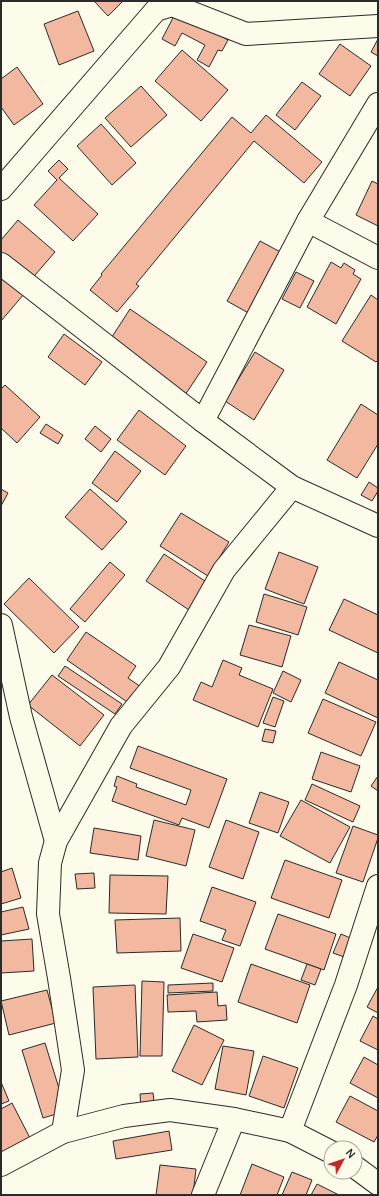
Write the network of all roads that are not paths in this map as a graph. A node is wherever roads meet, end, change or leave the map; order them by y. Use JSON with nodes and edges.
{"nodes":[{"id":1,"x":378,"y":26,"type":"edge"},
{"id":2,"x":378,"y":104,"type":"edge"},
{"id":3,"x":1,"y":189,"type":"edge"},
{"id":4,"x":308,"y":220,"type":"junction"},
{"id":5,"x":378,"y":258,"type":"edge"},
{"id":6,"x":1,"y":264,"type":"edge"},
{"id":7,"x":203,"y":421,"type":"junction"},
{"id":8,"x":292,"y":487,"type":"junction"},
{"id":9,"x":378,"y":526,"type":"edge"},
{"id":10,"x":1,"y":625,"type":"edge"},
{"id":11,"x":56,"y":841,"type":"junction"},
{"id":12,"x":378,"y":886,"type":"edge"},
{"id":13,"x":234,"y":1119,"type":"junction"},
{"id":14,"x":290,"y":1130,"type":"junction"},
{"id":15,"x":63,"y":1132,"type":"junction"},
{"id":16,"x":323,"y":1148,"type":"edge"},
{"id":17,"x":1,"y":1165,"type":"edge"},
{"id":18,"x":363,"y":1174,"type":"edge"},
{"id":19,"x":378,"y":1184,"type":"edge"},
{"id":20,"x":203,"y":1195,"type":"edge"}],
"edges":[{"from":1,"to":3,"type":"street"},
{"from":2,"to":4,"type":"street"},
{"from":4,"to":5,"type":"street"},
{"from":4,"to":7,"type":"street"},
{"from":6,"to":7,"type":"street"},
{"from":7,"to":8,"type":"street"},
{"from":8,"to":9,"type":"street"},
{"from":8,"to":11,"type":"street"},
{"from":10,"to":11,"type":"street"},
{"from":11,"to":15,"type":"street"},
{"from":12,"to":14,"type":"street"},
{"from":13,"to":14,"type":"street"},
{"from":13,"to":15,"type":"street"},
{"from":13,"to":20,"type":"street"},
{"from":14,"to":16,"type":"street"},
{"from":15,"to":17,"type":"street"},
{"from":18,"to":19,"type":"street"}]}
